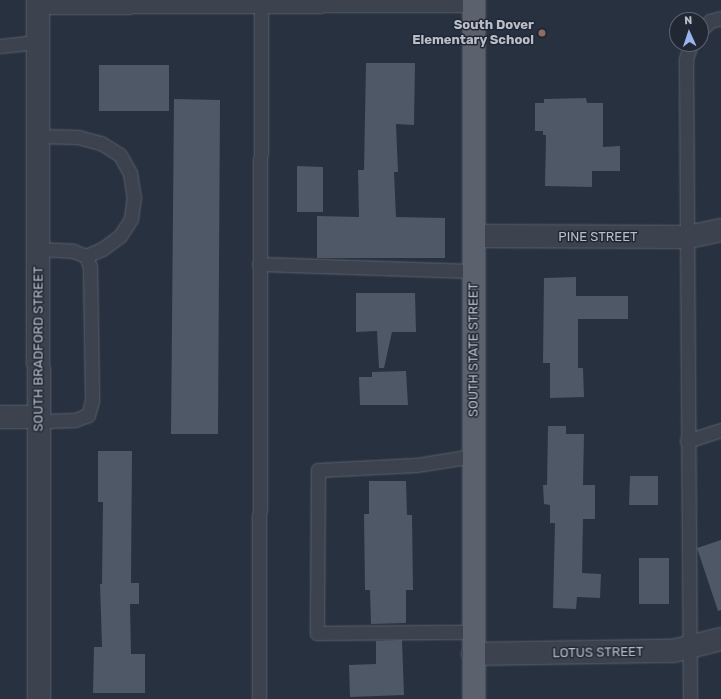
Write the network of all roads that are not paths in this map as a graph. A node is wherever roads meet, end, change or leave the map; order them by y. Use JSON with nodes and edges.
{"nodes":[{"id":1,"x":474,"y":0,"type":"edge"},
{"id":2,"x":261,"y":1,"type":"edge"},
{"id":3,"x":38,"y":2,"type":"edge"},
{"id":4,"x":721,"y":18,"type":"edge"},
{"id":5,"x":709,"y":22,"type":"edge"},
{"id":6,"x":38,"y":42,"type":"junction"},
{"id":7,"x":0,"y":46,"type":"edge"},
{"id":8,"x":688,"y":52,"type":"edge"},
{"id":9,"x":38,"y":136,"type":"junction"},
{"id":10,"x":721,"y":230,"type":"edge"},
{"id":11,"x":475,"y":236,"type":"junction"},
{"id":12,"x":688,"y":237,"type":"junction"},
{"id":13,"x":38,"y":249,"type":"junction"},
{"id":14,"x":86,"y":256,"type":"junction"},
{"id":15,"x":259,"y":264,"type":"junction"},
{"id":16,"x":474,"y":271,"type":"junction"},
{"id":17,"x":0,"y":417,"type":"edge"},
{"id":18,"x":39,"y":419,"type":"junction"},
{"id":19,"x":721,"y":430,"type":"edge"},
{"id":20,"x":687,"y":442,"type":"junction"},
{"id":21,"x":473,"y":456,"type":"junction"},
{"id":22,"x":474,"y":632,"type":"junction"},
{"id":23,"x":721,"y":638,"type":"edge"},
{"id":24,"x":689,"y":648,"type":"junction"},
{"id":25,"x":473,"y":654,"type":"junction"},
{"id":26,"x":39,"y":699,"type":"edge"},
{"id":27,"x":259,"y":699,"type":"edge"},
{"id":28,"x":474,"y":699,"type":"edge"},
{"id":29,"x":690,"y":699,"type":"edge"}],
"edges":[{"from":1,"to":2,"type":"street"},
{"from":1,"to":11,"type":"main road","name":"SOUTH STATE STREET"},
{"from":2,"to":3,"type":"street"},
{"from":2,"to":15,"type":"lane"},
{"from":3,"to":6,"type":"street","name":"SOUTH BRADFORD STREET"},
{"from":4,"to":5,"type":"lane"},
{"from":6,"to":7,"type":"lane"},
{"from":6,"to":9,"type":"street","name":"SOUTH BRADFORD STREET"},
{"from":8,"to":12,"type":"lane"},
{"from":9,"to":13,"type":"street","name":"SOUTH BRADFORD STREET"},
{"from":9,"to":14,"type":"lane"},
{"from":10,"to":12,"type":"street","name":"PINE STREET"},
{"from":11,"to":12,"type":"street","name":"PINE STREET"},
{"from":11,"to":16,"type":"main road","name":"SOUTH STATE STREET"},
{"from":12,"to":20,"type":"lane"},
{"from":13,"to":14,"type":"lane"},
{"from":13,"to":18,"type":"street","name":"SOUTH BRADFORD STREET"},
{"from":14,"to":18,"type":"lane"},
{"from":15,"to":16,"type":"lane"},
{"from":15,"to":27,"type":"lane"},
{"from":16,"to":21,"type":"main road","name":"SOUTH STATE STREET"},
{"from":17,"to":18,"type":"street"},
{"from":18,"to":26,"type":"street","name":"SOUTH BRADFORD STREET"},
{"from":19,"to":20,"type":"lane"},
{"from":20,"to":24,"type":"lane"},
{"from":21,"to":22,"type":"main road","name":"SOUTH STATE STREET"},
{"from":21,"to":22,"type":"lane"},
{"from":22,"to":25,"type":"main road","name":"SOUTH STATE STREET"},
{"from":23,"to":24,"type":"street","name":"LOTUS STREET"},
{"from":24,"to":25,"type":"street","name":"LOTUS STREET"},
{"from":24,"to":29,"type":"lane"},
{"from":25,"to":28,"type":"main road","name":"SOUTH STATE STREET"}]}
